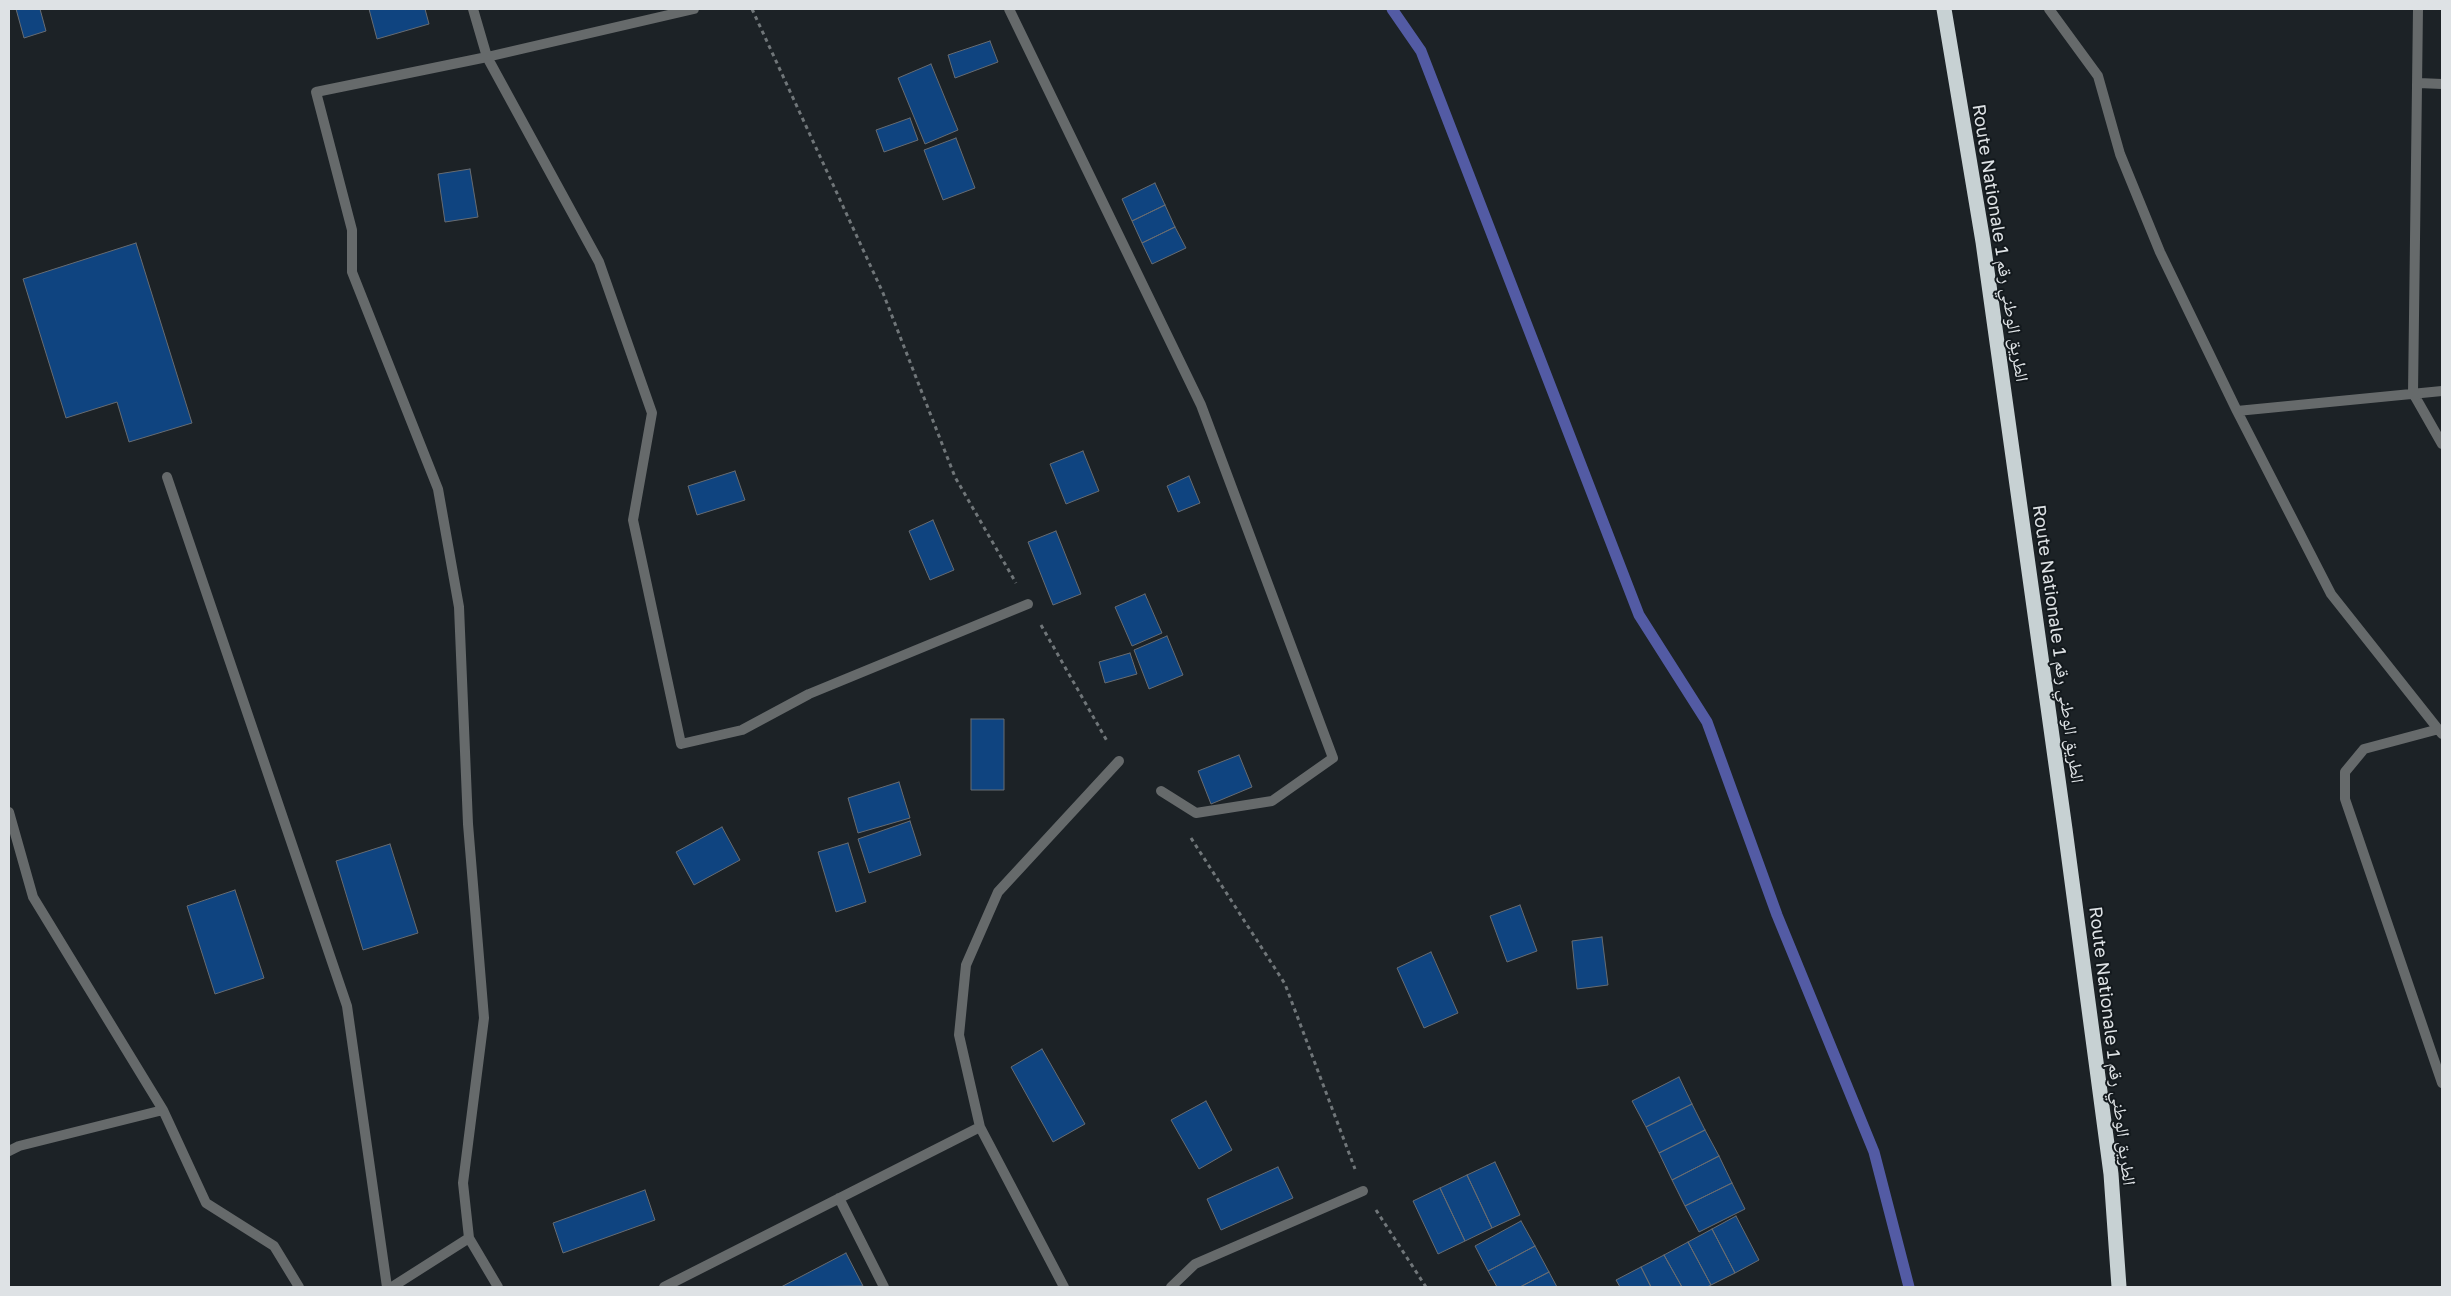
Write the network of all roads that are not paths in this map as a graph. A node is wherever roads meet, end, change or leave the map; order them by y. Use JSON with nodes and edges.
{"nodes":[{"id":1,"x":473,"y":9,"type":"edge"},
{"id":2,"x":694,"y":9,"type":"edge"},
{"id":3,"x":1009,"y":9,"type":"edge"},
{"id":4,"x":1944,"y":9,"type":"edge"},
{"id":5,"x":2050,"y":9,"type":"edge"},
{"id":6,"x":2418,"y":9,"type":"edge"},
{"id":7,"x":487,"y":57,"type":"junction"},
{"id":8,"x":2418,"y":83,"type":"junction"},
{"id":9,"x":2442,"y":84,"type":"edge"},
{"id":10,"x":2442,"y":391,"type":"edge"},
{"id":11,"x":2413,"y":393,"type":"junction"},
{"id":12,"x":2237,"y":411,"type":"junction"},
{"id":13,"x":2442,"y":444,"type":"edge"},
{"id":14,"x":166,"y":477,"type":"dead end"},
{"id":15,"x":1028,"y":604,"type":"road end"},
{"id":16,"x":2441,"y":732,"type":"edge"},
{"id":17,"x":1118,"y":761,"type":"road end"},
{"id":18,"x":1161,"y":791,"type":"dead end"},
{"id":19,"x":9,"y":812,"type":"edge"},
{"id":20,"x":2442,"y":1084,"type":"edge"},
{"id":21,"x":163,"y":1110,"type":"junction"},
{"id":22,"x":980,"y":1127,"type":"junction"},
{"id":23,"x":9,"y":1150,"type":"edge"},
{"id":24,"x":1363,"y":1191,"type":"road end"},
{"id":25,"x":839,"y":1198,"type":"junction"},
{"id":26,"x":469,"y":1238,"type":"junction"},
{"id":27,"x":667,"y":1286,"type":"edge"},
{"id":28,"x":298,"y":1287,"type":"edge"},
{"id":29,"x":387,"y":1287,"type":"edge"},
{"id":30,"x":392,"y":1287,"type":"edge"},
{"id":31,"x":498,"y":1287,"type":"edge"},
{"id":32,"x":884,"y":1287,"type":"edge"},
{"id":33,"x":1064,"y":1287,"type":"edge"},
{"id":34,"x":1171,"y":1287,"type":"edge"},
{"id":35,"x":2119,"y":1287,"type":"edge"}],
"edges":[{"from":1,"to":7,"type":"street"},
{"from":2,"to":7,"type":"street"},
{"from":3,"to":18,"type":"street"},
{"from":4,"to":35,"type":"highway","name":"Route Nationale الطريق الوطني رقم 1"},
{"from":5,"to":12,"type":"street"},
{"from":6,"to":8,"type":"street"},
{"from":7,"to":15,"type":"street"},
{"from":7,"to":26,"type":"street"},
{"from":8,"to":9,"type":"street"},
{"from":8,"to":11,"type":"street"},
{"from":10,"to":11,"type":"street"},
{"from":11,"to":12,"type":"street"},
{"from":11,"to":13,"type":"street"},
{"from":12,"to":16,"type":"street"},
{"from":14,"to":29,"type":"street"},
{"from":16,"to":20,"type":"street"},
{"from":17,"to":22,"type":"street"},
{"from":19,"to":21,"type":"street"},
{"from":21,"to":23,"type":"street"},
{"from":21,"to":28,"type":"street"},
{"from":22,"to":25,"type":"street"},
{"from":22,"to":33,"type":"street"},
{"from":24,"to":34,"type":"street"},
{"from":25,"to":27,"type":"street"},
{"from":25,"to":32,"type":"street"},
{"from":26,"to":30,"type":"street"},
{"from":26,"to":31,"type":"street"}]}
